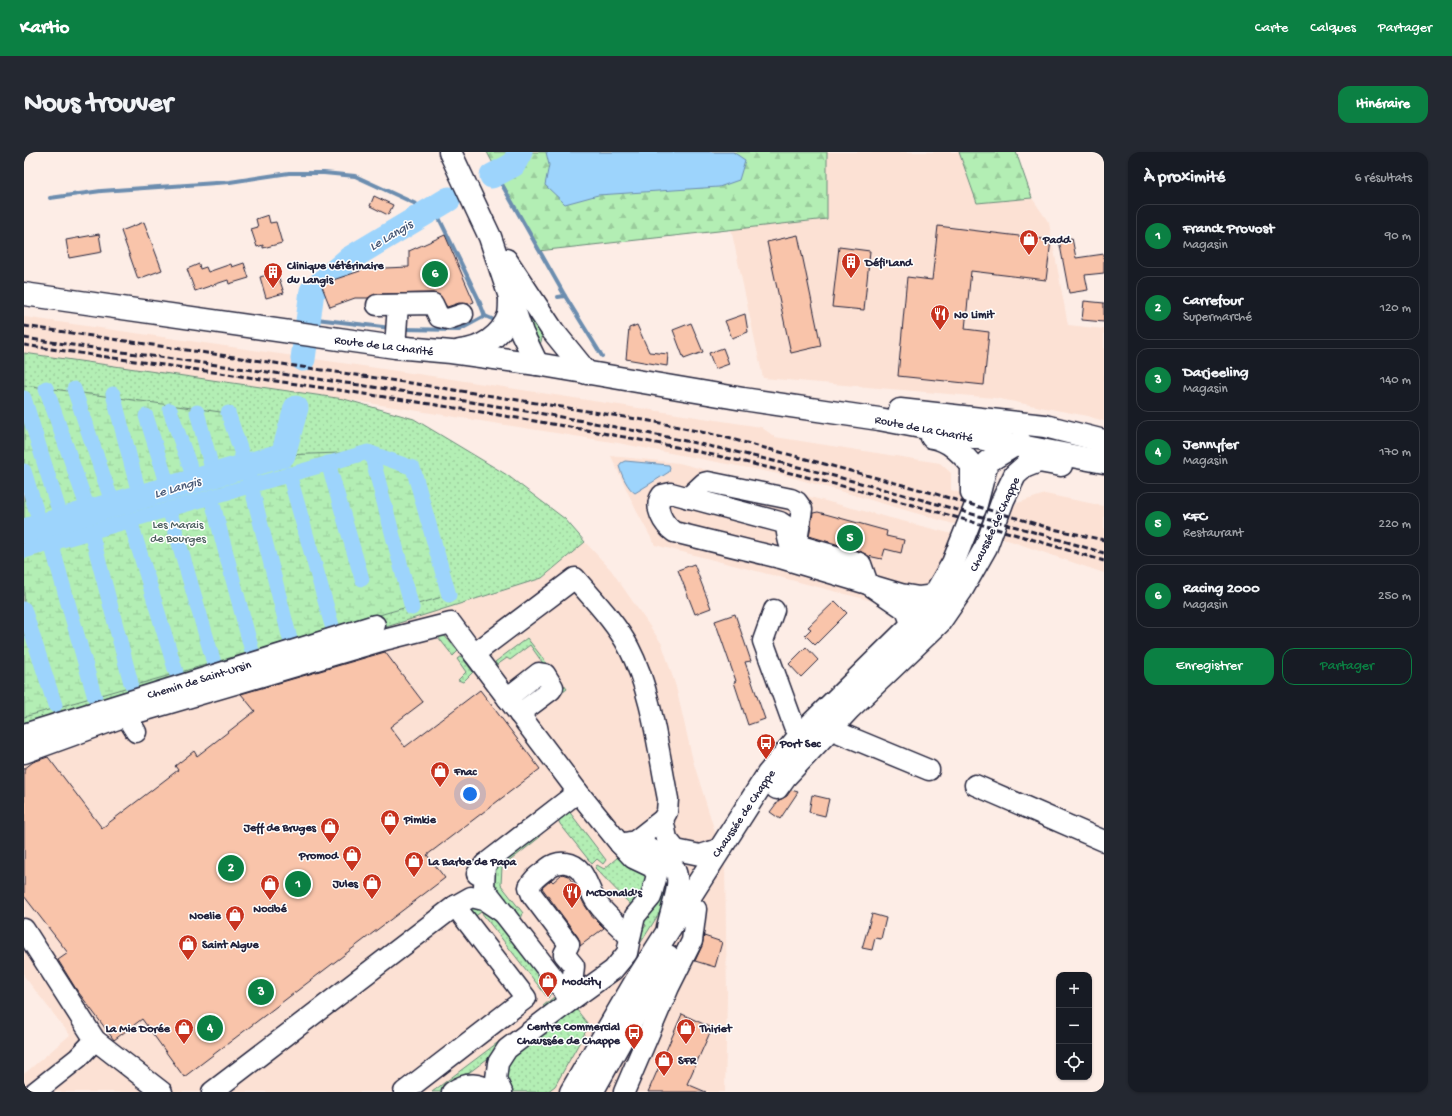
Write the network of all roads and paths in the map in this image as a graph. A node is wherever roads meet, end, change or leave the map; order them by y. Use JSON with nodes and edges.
{"nodes":[{"id":1,"x":450,"y":152,"type":"edge"},
{"id":2,"x":490,"y":237,"type":"junction"},
{"id":3,"x":24,"y":294,"type":"edge"},
{"id":4,"x":510,"y":295,"type":"junction"},
{"id":5,"x":377,"y":305,"type":"dead end"},
{"id":6,"x":463,"y":314,"type":"dead end"},
{"id":7,"x":396,"y":328,"type":"junction"},
{"id":8,"x":553,"y":332,"type":"junction"},
{"id":9,"x":451,"y":352,"type":"junction"},
{"id":10,"x":537,"y":364,"type":"junction"},
{"id":11,"x":587,"y":373,"type":"junction"},
{"id":12,"x":743,"y":399,"type":"junction"},
{"id":13,"x":960,"y":416,"type":"junction"},
{"id":14,"x":1104,"y":441,"type":"edge"},
{"id":15,"x":1014,"y":445,"type":"junction"},
{"id":16,"x":1104,"y":447,"type":"edge"},
{"id":17,"x":992,"y":449,"type":"junction"},
{"id":18,"x":1104,"y":462,"type":"edge"},
{"id":19,"x":1104,"y":470,"type":"edge"},
{"id":20,"x":688,"y":498,"type":"junction"},
{"id":21,"x":953,"y":563,"type":"junction"},
{"id":22,"x":814,"y":568,"type":"junction"},
{"id":23,"x":868,"y":584,"type":"junction"},
{"id":24,"x":961,"y":591,"type":"junction"},
{"id":25,"x":935,"y":595,"type":"junction"},
{"id":26,"x":774,"y":610,"type":"dead end"},
{"id":27,"x":375,"y":625,"type":"dead end"},
{"id":28,"x":912,"y":626,"type":"junction"},
{"id":29,"x":474,"y":654,"type":"junction"},
{"id":30,"x":508,"y":698,"type":"junction"},
{"id":31,"x":519,"y":714,"type":"junction"},
{"id":32,"x":830,"y":729,"type":"junction"},
{"id":33,"x":24,"y":734,"type":"edge"},
{"id":34,"x":808,"y":740,"type":"junction"},
{"id":35,"x":24,"y":753,"type":"edge"},
{"id":36,"x":929,"y":770,"type":"dead end"},
{"id":37,"x":975,"y":785,"type":"dead end"},
{"id":38,"x":578,"y":792,"type":"junction"},
{"id":39,"x":664,"y":818,"type":"junction"},
{"id":40,"x":1104,"y":841,"type":"edge"},
{"id":41,"x":627,"y":842,"type":"junction"},
{"id":42,"x":719,"y":849,"type":"junction"},
{"id":43,"x":485,"y":864,"type":"junction"},
{"id":44,"x":463,"y":901,"type":"junction"},
{"id":45,"x":696,"y":909,"type":"junction"},
{"id":46,"x":504,"y":914,"type":"junction"},
{"id":47,"x":24,"y":929,"type":"edge"},
{"id":48,"x":666,"y":934,"type":"junction"},
{"id":49,"x":630,"y":938,"type":"junction"},
{"id":50,"x":567,"y":996,"type":"junction"},
{"id":51,"x":95,"y":1040,"type":"junction"},
{"id":52,"x":35,"y":1092,"type":"edge"},
{"id":53,"x":162,"y":1092,"type":"edge"},
{"id":54,"x":212,"y":1092,"type":"edge"},
{"id":55,"x":404,"y":1092,"type":"edge"},
{"id":56,"x":452,"y":1092,"type":"edge"},
{"id":57,"x":495,"y":1092,"type":"edge"},
{"id":58,"x":502,"y":1092,"type":"edge"},
{"id":59,"x":571,"y":1092,"type":"edge"},
{"id":60,"x":592,"y":1092,"type":"edge"},
{"id":61,"x":624,"y":1092,"type":"edge"}],
"edges":[{"from":1,"to":2,"type":"main road"},
{"from":2,"to":4,"type":"main road"},
{"from":2,"to":8,"type":"main road"},
{"from":3,"to":7,"type":"main road","name":"Route de La Charité"},
{"from":4,"to":9,"type":"main road"},
{"from":4,"to":10,"type":"main road"},
{"from":5,"to":7,"type":"street"},
{"from":6,"to":7,"type":"street"},
{"from":7,"to":9,"type":"main road","name":"Route de La Charité"},
{"from":8,"to":10,"type":"main road"},
{"from":8,"to":11,"type":"main road"},
{"from":9,"to":10,"type":"main road","name":"Route de La Charité"},
{"from":10,"to":11,"type":"main road","name":"Route de La Charité"},
{"from":11,"to":12,"type":"main road","name":"Route de La Charité"},
{"from":12,"to":13,"type":"main road","name":"Route de La Charité"},
{"from":12,"to":17,"type":"main road","name":"Route de La Charité"},
{"from":12,"to":21,"type":"main road","name":"Chaussée de Chappe"},
{"from":13,"to":14,"type":"main road","name":"Route de La Charité"},
{"from":13,"to":17,"type":"main road"},
{"from":15,"to":16,"type":"main road"},
{"from":15,"to":17,"type":"main road","name":"Route de La Charité"},
{"from":15,"to":18,"type":"main road","name":"Route de La Charité"},
{"from":17,"to":21,"type":"main road","name":"Chaussée de Chappe"},
{"from":17,"to":24,"type":"main road","name":"Chaussée de Chappe"},
{"from":19,"to":24,"type":"main road","name":"Chaussée de Chappe"},
{"from":20,"to":22,"type":"street"},
{"from":20,"to":22,"type":"street"},
{"from":20,"to":23,"type":"street"},
{"from":21,"to":25,"type":"main road","name":"Chaussée de Chappe"},
{"from":22,"to":23,"type":"street"},
{"from":23,"to":25,"type":"street"},
{"from":23,"to":28,"type":"street"},
{"from":24,"to":32,"type":"main road","name":"Chaussée de Chappe"},
{"from":25,"to":28,"type":"main road","name":"Chaussée de Chappe"},
{"from":26,"to":34,"type":"street"},
{"from":27,"to":33,"type":"street","name":"Chemin de Saint-Ursin"},
{"from":28,"to":34,"type":"main road","name":"Chaussée de Chappe"},
{"from":29,"to":30,"type":"street"},
{"from":29,"to":35,"type":"street"},
{"from":29,"to":39,"type":"street"},
{"from":30,"to":31,"type":"street"},
{"from":30,"to":31,"type":"street"},
{"from":31,"to":38,"type":"street"},
{"from":32,"to":34,"type":"main road","name":"Chaussée de Chappe"},
{"from":32,"to":36,"type":"street"},
{"from":34,"to":42,"type":"main road","name":"Chaussée de Chappe"},
{"from":34,"to":45,"type":"main road","name":"Chaussée de Chappe"},
{"from":37,"to":40,"type":"street"},
{"from":38,"to":41,"type":"street"},
{"from":38,"to":43,"type":"street"},
{"from":39,"to":41,"type":"street"},
{"from":39,"to":42,"type":"street"},
{"from":41,"to":48,"type":"street"},
{"from":41,"to":49,"type":"street"},
{"from":42,"to":48,"type":"main road","name":"Chaussée de Chappe"},
{"from":43,"to":44,"type":"street"},
{"from":43,"to":46,"type":"street"},
{"from":44,"to":46,"type":"street"},
{"from":44,"to":54,"type":"street"},
{"from":44,"to":55,"type":"street"},
{"from":45,"to":60,"type":"main road","name":"Chaussée de Chappe"},
{"from":45,"to":61,"type":"street"},
{"from":46,"to":50,"type":"street"},
{"from":47,"to":51,"type":"street"},
{"from":48,"to":59,"type":"main road","name":"Chaussée de Chappe"},
{"from":49,"to":50,"type":"street"},
{"from":49,"to":50,"type":"street"},
{"from":50,"to":58,"type":"street"},
{"from":51,"to":52,"type":"street"},
{"from":51,"to":53,"type":"street"},
{"from":56,"to":57,"type":"street"}]}
